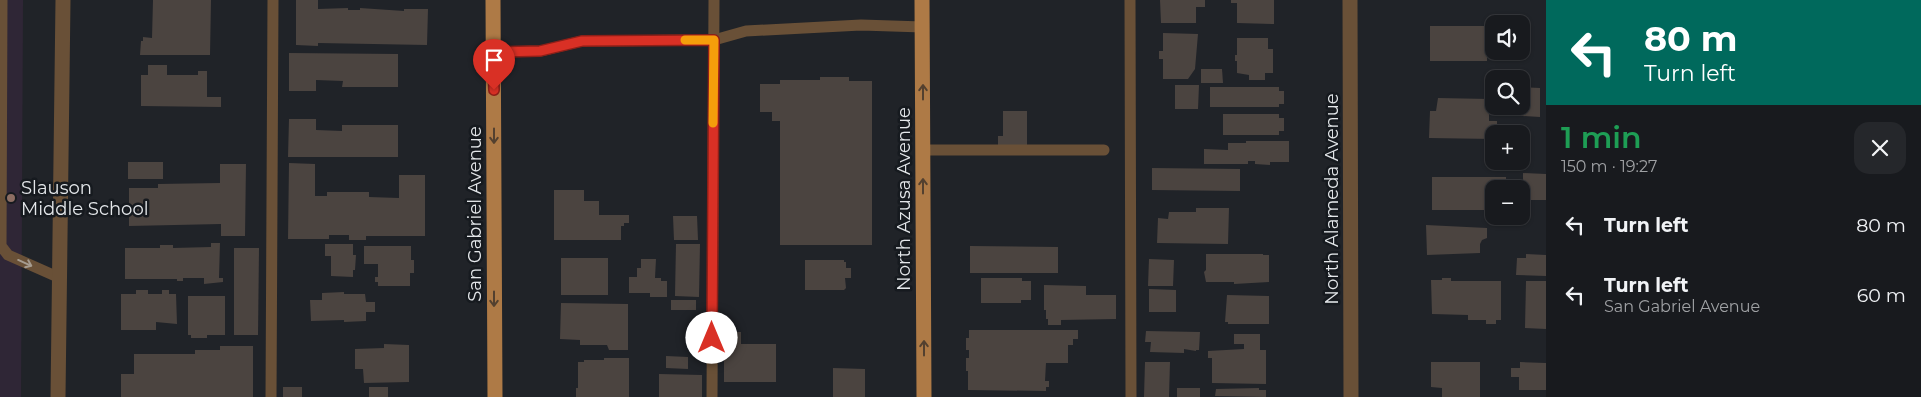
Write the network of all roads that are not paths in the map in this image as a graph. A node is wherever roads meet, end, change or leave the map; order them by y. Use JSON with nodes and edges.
{"nodes":[{"id":1,"x":2,"y":0,"type":"edge"},
{"id":2,"x":63,"y":0,"type":"edge"},
{"id":3,"x":273,"y":0,"type":"edge"},
{"id":4,"x":493,"y":0,"type":"edge"},
{"id":5,"x":714,"y":0,"type":"edge"},
{"id":6,"x":922,"y":0,"type":"edge"},
{"id":7,"x":1130,"y":0,"type":"edge"},
{"id":8,"x":1350,"y":0,"type":"edge"},
{"id":9,"x":922,"y":27,"type":"junction"},
{"id":10,"x":714,"y":40,"type":"junction"},
{"id":11,"x":493,"y":52,"type":"junction"},
{"id":12,"x":923,"y":150,"type":"junction"},
{"id":13,"x":1104,"y":150,"type":"dead end"},
{"id":14,"x":60,"y":278,"type":"junction"},
{"id":15,"x":58,"y":397,"type":"edge"},
{"id":16,"x":271,"y":397,"type":"edge"},
{"id":17,"x":495,"y":397,"type":"edge"},
{"id":18,"x":712,"y":397,"type":"edge"},
{"id":19,"x":924,"y":397,"type":"edge"},
{"id":20,"x":1131,"y":397,"type":"edge"},
{"id":21,"x":1350,"y":397,"type":"edge"}],
"edges":[{"from":1,"to":14,"type":"lane","one_way":true},
{"from":2,"to":14,"type":"street"},
{"from":3,"to":16,"type":"lane"},
{"from":4,"to":11,"type":"main road","name":"San Gabriel Avenue"},
{"from":5,"to":10,"type":"lane"},
{"from":6,"to":9,"type":"main road","name":"North Azusa Avenue"},
{"from":7,"to":20,"type":"lane"},
{"from":8,"to":21,"type":"street","name":"North Alameda Avenue"},
{"from":9,"to":10,"type":"lane"},
{"from":12,"to":9,"type":"main road","name":"North Azusa Avenue","one_way":true},
{"from":10,"to":11,"type":"lane"},
{"from":10,"to":18,"type":"lane"},
{"from":11,"to":17,"type":"main road","name":"San Gabriel Avenue","one_way":true},
{"from":12,"to":13,"type":"lane"},
{"from":19,"to":12,"type":"main road","name":"North Azusa Avenue","one_way":true},
{"from":14,"to":15,"type":"street"}]}
